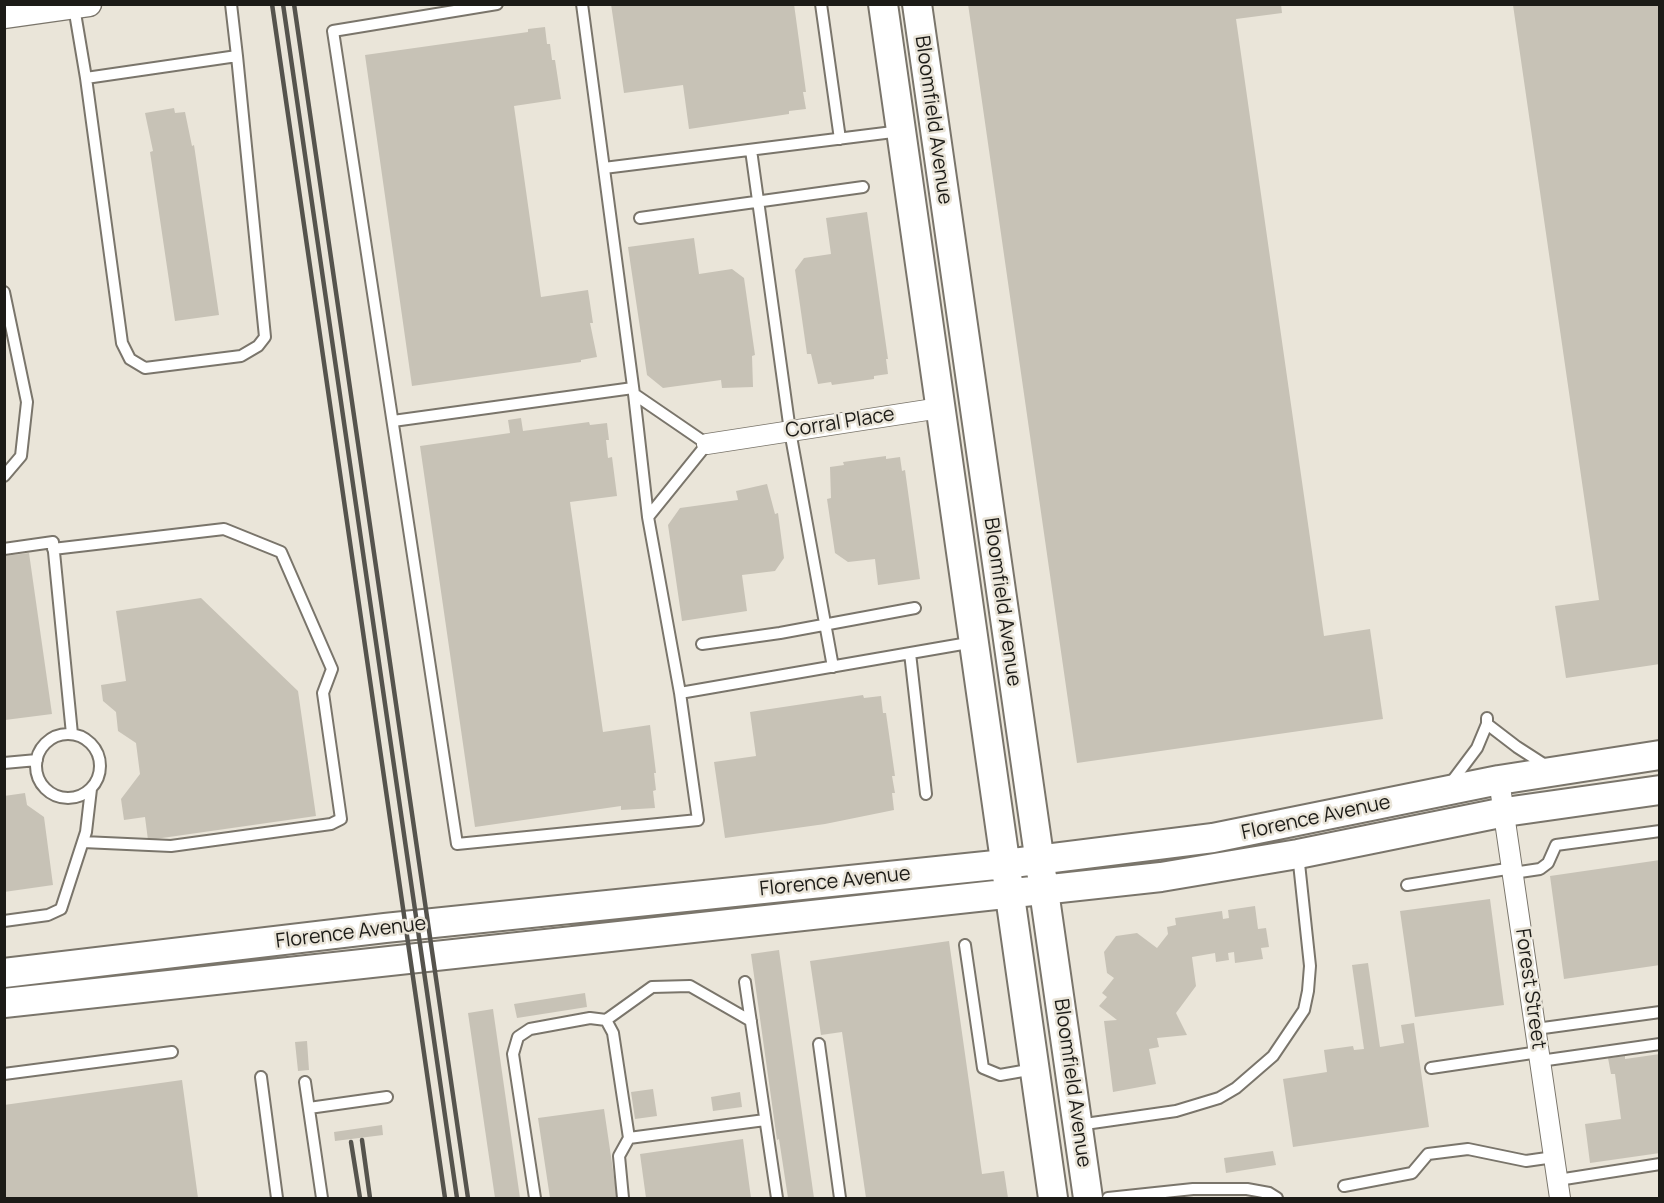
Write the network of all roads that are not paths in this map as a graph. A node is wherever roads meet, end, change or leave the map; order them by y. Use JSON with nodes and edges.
{"nodes":[{"id":1,"x":231,"y":4,"type":"edge"},
{"id":2,"x":497,"y":4,"type":"edge"},
{"id":3,"x":582,"y":4,"type":"edge"},
{"id":4,"x":821,"y":4,"type":"edge"},
{"id":5,"x":883,"y":4,"type":"edge"},
{"id":6,"x":917,"y":4,"type":"edge"},
{"id":7,"x":83,"y":5,"type":"edge"},
{"id":8,"x":4,"y":16,"type":"edge"},
{"id":9,"x":237,"y":56,"type":"junction"},
{"id":10,"x":86,"y":78,"type":"junction"},
{"id":11,"x":901,"y":131,"type":"junction"},
{"id":12,"x":840,"y":138,"type":"junction"},
{"id":13,"x":751,"y":150,"type":"junction"},
{"id":14,"x":604,"y":168,"type":"junction"},
{"id":15,"x":864,"y":187,"type":"dead end"},
{"id":16,"x":758,"y":202,"type":"junction"},
{"id":17,"x":640,"y":218,"type":"dead end"},
{"id":18,"x":4,"y":292,"type":"edge"},
{"id":19,"x":634,"y":391,"type":"junction"},
{"id":20,"x":974,"y":403,"type":"junction"},
{"id":21,"x":940,"y":408,"type":"junction"},
{"id":22,"x":393,"y":421,"type":"junction"},
{"id":23,"x":790,"y":431,"type":"junction"},
{"id":24,"x":706,"y":444,"type":"junction"},
{"id":25,"x":4,"y":476,"type":"edge"},
{"id":26,"x":648,"y":517,"type":"junction"},
{"id":27,"x":4,"y":549,"type":"edge"},
{"id":28,"x":53,"y":549,"type":"junction"},
{"id":29,"x":915,"y":608,"type":"dead end"},
{"id":30,"x":825,"y":623,"type":"junction"},
{"id":31,"x":974,"y":642,"type":"junction"},
{"id":32,"x":702,"y":644,"type":"dead end"},
{"id":33,"x":910,"y":653,"type":"junction"},
{"id":34,"x":833,"y":667,"type":"junction"},
{"id":35,"x":680,"y":693,"type":"junction"},
{"id":36,"x":72,"y":734,"type":"junction"},
{"id":37,"x":1659,"y":755,"type":"edge"},
{"id":38,"x":37,"y":760,"type":"junction"},
{"id":39,"x":4,"y":764,"type":"edge"},
{"id":40,"x":1555,"y":771,"type":"junction"},
{"id":41,"x":1499,"y":780,"type":"junction"},
{"id":42,"x":91,"y":789,"type":"junction"},
{"id":43,"x":1659,"y":790,"type":"edge"},
{"id":44,"x":1444,"y":791,"type":"junction"},
{"id":45,"x":926,"y":794,"type":"dead end"},
{"id":46,"x":1505,"y":812,"type":"junction"},
{"id":47,"x":1311,"y":819,"type":"junction"},
{"id":48,"x":1659,"y":831,"type":"edge"},
{"id":49,"x":83,"y":842,"type":"junction"},
{"id":50,"x":1298,"y":854,"type":"junction"},
{"id":51,"x":1040,"y":859,"type":"junction"},
{"id":52,"x":1005,"y":864,"type":"junction"},
{"id":53,"x":1513,"y":871,"type":"junction"},
{"id":54,"x":1407,"y":885,"type":"dead end"},
{"id":55,"x":1044,"y":890,"type":"junction"},
{"id":56,"x":1010,"y":894,"type":"junction"},
{"id":57,"x":4,"y":921,"type":"edge"},
{"id":58,"x":965,"y":945,"type":"dead end"},
{"id":59,"x":4,"y":973,"type":"edge"},
{"id":60,"x":745,"y":982,"type":"dead end"},
{"id":61,"x":4,"y":1003,"type":"edge"},
{"id":62,"x":1659,"y":1012,"type":"edge"},
{"id":63,"x":606,"y":1020,"type":"junction"},
{"id":64,"x":751,"y":1021,"type":"junction"},
{"id":65,"x":1536,"y":1029,"type":"junction"},
{"id":66,"x":819,"y":1044,"type":"dead end"},
{"id":67,"x":1659,"y":1044,"type":"edge"},
{"id":68,"x":172,"y":1052,"type":"dead end"},
{"id":69,"x":1540,"y":1057,"type":"junction"},
{"id":70,"x":1431,"y":1068,"type":"dead end"},
{"id":71,"x":1034,"y":1069,"type":"junction"},
{"id":72,"x":4,"y":1074,"type":"edge"},
{"id":73,"x":261,"y":1077,"type":"dead end"},
{"id":74,"x":305,"y":1082,"type":"dead end"},
{"id":75,"x":387,"y":1097,"type":"dead end"},
{"id":76,"x":309,"y":1108,"type":"junction"},
{"id":77,"x":765,"y":1120,"type":"junction"},
{"id":78,"x":1078,"y":1125,"type":"junction"},
{"id":79,"x":629,"y":1138,"type":"junction"},
{"id":80,"x":1554,"y":1157,"type":"junction"},
{"id":81,"x":1659,"y":1164,"type":"edge"},
{"id":82,"x":1344,"y":1186,"type":"dead end"},
{"id":83,"x":1559,"y":1189,"type":"edge"},
{"id":84,"x":277,"y":1198,"type":"edge"},
{"id":85,"x":322,"y":1198,"type":"edge"},
{"id":86,"x":535,"y":1198,"type":"edge"},
{"id":87,"x":623,"y":1198,"type":"edge"},
{"id":88,"x":777,"y":1198,"type":"edge"},
{"id":89,"x":840,"y":1198,"type":"edge"},
{"id":90,"x":1053,"y":1198,"type":"edge"},
{"id":91,"x":1088,"y":1198,"type":"edge"},
{"id":92,"x":1108,"y":1198,"type":"edge"},
{"id":93,"x":1277,"y":1198,"type":"edge"}],
"edges":[{"from":1,"to":9,"type":"lane"},
{"from":2,"to":22,"type":"lane"},
{"from":3,"to":14,"type":"lane"},
{"from":4,"to":12,"type":"lane"},
{"from":5,"to":11,"type":"main road","name":"Bloomfield Avenue"},
{"from":6,"to":20,"type":"main road","name":"Bloomfield Avenue"},
{"from":7,"to":8,"type":"street"},
{"from":7,"to":10,"type":"lane"},
{"from":9,"to":10,"type":"lane"},
{"from":9,"to":10,"type":"lane"},
{"from":11,"to":12,"type":"lane"},
{"from":11,"to":21,"type":"main road","name":"Bloomfield Avenue"},
{"from":12,"to":13,"type":"lane"},
{"from":13,"to":14,"type":"lane"},
{"from":13,"to":16,"type":"lane"},
{"from":14,"to":19,"type":"lane"},
{"from":15,"to":16,"type":"lane"},
{"from":16,"to":17,"type":"lane"},
{"from":16,"to":23,"type":"lane"},
{"from":18,"to":25,"type":"lane"},
{"from":19,"to":22,"type":"lane"},
{"from":19,"to":24,"type":"lane"},
{"from":19,"to":26,"type":"lane"},
{"from":20,"to":21,"type":"main road","name":"Corral Place"},
{"from":20,"to":51,"type":"main road","name":"Bloomfield Avenue"},
{"from":21,"to":23,"type":"street","name":"Corral Place"},
{"from":21,"to":31,"type":"main road","name":"Bloomfield Avenue"},
{"from":22,"to":35,"type":"lane"},
{"from":23,"to":24,"type":"street","name":"Corral Place"},
{"from":23,"to":30,"type":"lane"},
{"from":24,"to":26,"type":"lane"},
{"from":26,"to":35,"type":"lane"},
{"from":27,"to":28,"type":"lane"},
{"from":28,"to":36,"type":"lane"},
{"from":28,"to":49,"type":"lane"},
{"from":29,"to":30,"type":"lane"},
{"from":30,"to":32,"type":"lane"},
{"from":30,"to":34,"type":"lane"},
{"from":31,"to":33,"type":"lane"},
{"from":31,"to":52,"type":"main road","name":"Bloomfield Avenue"},
{"from":33,"to":34,"type":"lane"},
{"from":33,"to":45,"type":"lane"},
{"from":34,"to":35,"type":"lane"},
{"from":36,"to":38,"type":"lane"},
{"from":36,"to":42,"type":"lane"},
{"from":37,"to":40,"type":"main road","name":"Florence Avenue"},
{"from":38,"to":39,"type":"lane"},
{"from":38,"to":42,"type":"lane"},
{"from":40,"to":41,"type":"main road","name":"Florence Avenue"},
{"from":40,"to":44,"type":"lane"},
{"from":41,"to":44,"type":"main road","name":"Florence Avenue"},
{"from":41,"to":46,"type":"street","name":"Forest Street"},
{"from":42,"to":49,"type":"lane"},
{"from":43,"to":46,"type":"main road","name":"Florence Avenue"},
{"from":44,"to":47,"type":"main road","name":"Florence Avenue"},
{"from":46,"to":50,"type":"main road","name":"Florence Avenue"},
{"from":46,"to":53,"type":"street","name":"Forest Street"},
{"from":47,"to":50,"type":"main road"},
{"from":47,"to":51,"type":"main road","name":"Florence Avenue"},
{"from":48,"to":53,"type":"lane"},
{"from":49,"to":57,"type":"lane"},
{"from":50,"to":55,"type":"main road","name":"Florence Avenue"},
{"from":50,"to":78,"type":"lane"},
{"from":51,"to":52,"type":"main road","name":"Florence Avenue"},
{"from":51,"to":55,"type":"main road","name":"Bloomfield Avenue"},
{"from":52,"to":56,"type":"main road","name":"Bloomfield Avenue"},
{"from":52,"to":59,"type":"main road","name":"Florence Avenue"},
{"from":53,"to":54,"type":"lane"},
{"from":53,"to":65,"type":"street","name":"Forest Street"},
{"from":55,"to":56,"type":"main road","name":"Florence Avenue"},
{"from":55,"to":78,"type":"main road","name":"Bloomfield Avenue"},
{"from":56,"to":61,"type":"main road","name":"Florence Avenue"},
{"from":56,"to":71,"type":"main road","name":"Bloomfield Avenue"},
{"from":58,"to":71,"type":"lane"},
{"from":60,"to":64,"type":"lane"},
{"from":62,"to":65,"type":"lane"},
{"from":63,"to":64,"type":"lane"},
{"from":63,"to":79,"type":"lane"},
{"from":63,"to":86,"type":"lane"},
{"from":64,"to":77,"type":"lane"},
{"from":65,"to":69,"type":"street","name":"Forest Street"},
{"from":66,"to":89,"type":"lane"},
{"from":67,"to":69,"type":"lane"},
{"from":68,"to":72,"type":"lane"},
{"from":69,"to":70,"type":"lane"},
{"from":69,"to":80,"type":"street","name":"Forest Street"},
{"from":71,"to":90,"type":"main road","name":"Bloomfield Avenue"},
{"from":73,"to":84,"type":"lane"},
{"from":74,"to":76,"type":"lane"},
{"from":75,"to":76,"type":"lane"},
{"from":76,"to":85,"type":"lane"},
{"from":77,"to":79,"type":"lane"},
{"from":77,"to":88,"type":"lane"},
{"from":78,"to":91,"type":"main road","name":"Bloomfield Avenue"},
{"from":79,"to":87,"type":"lane"},
{"from":80,"to":82,"type":"lane"},
{"from":80,"to":83,"type":"street","name":"Forest Street"},
{"from":81,"to":83,"type":"lane"},
{"from":92,"to":93,"type":"lane"}]}
